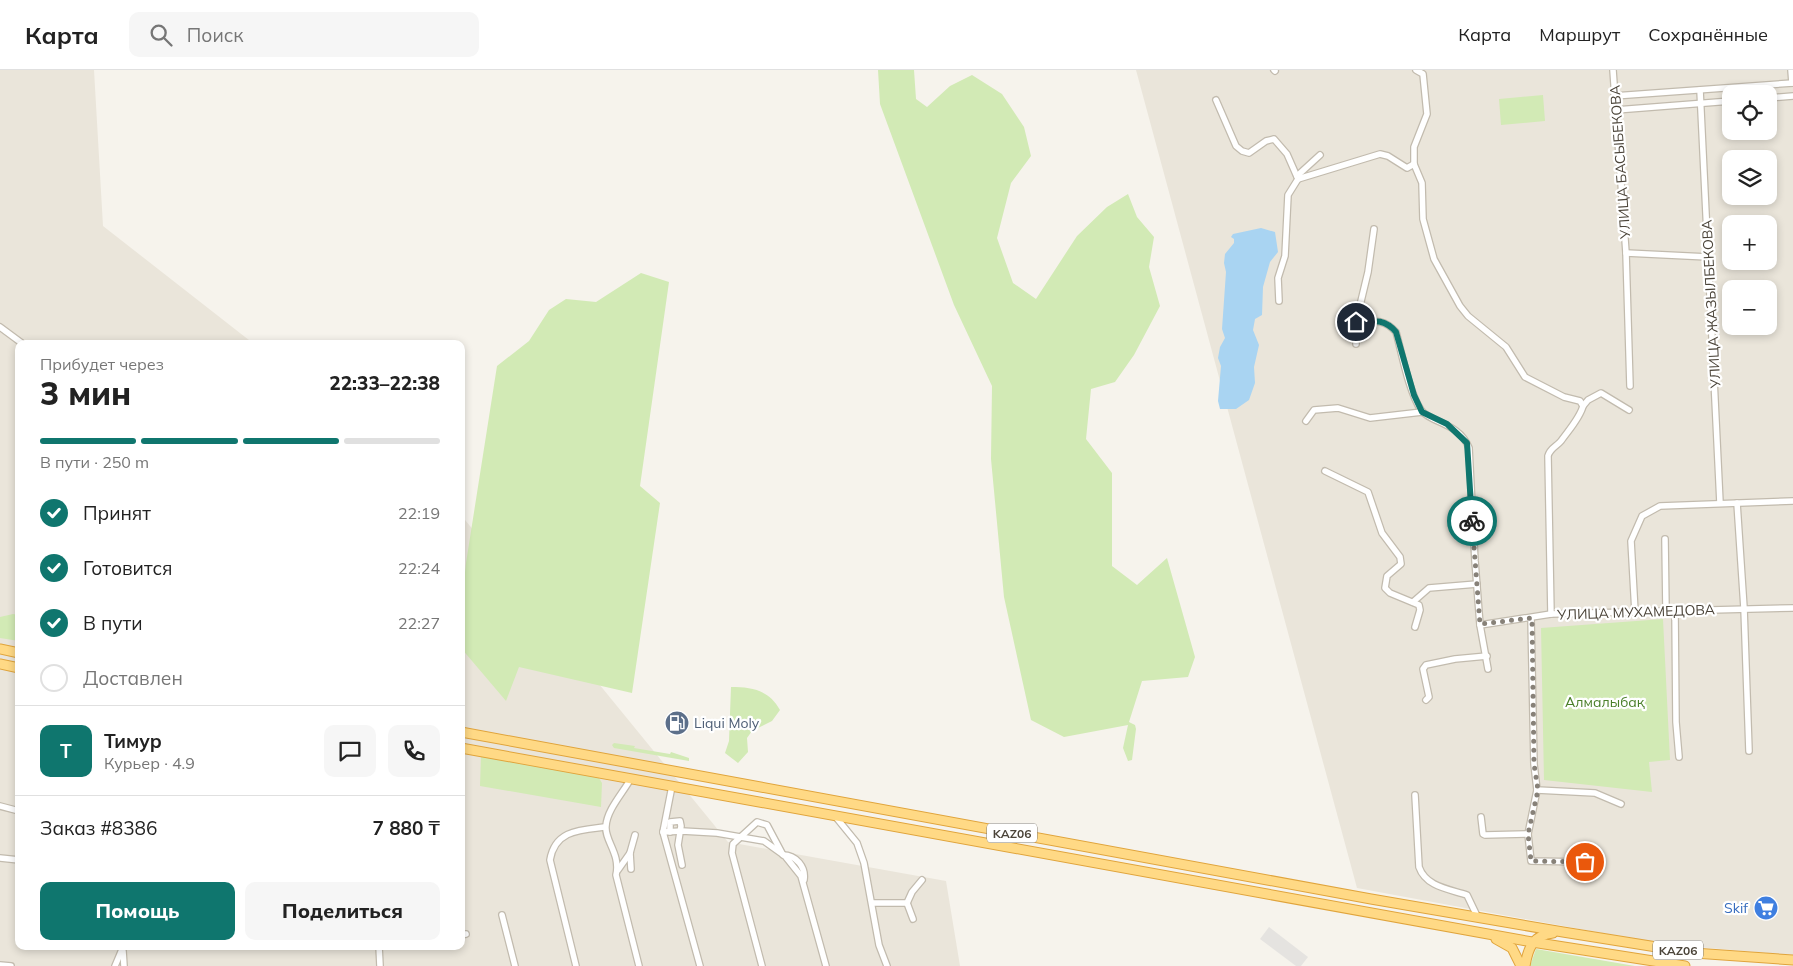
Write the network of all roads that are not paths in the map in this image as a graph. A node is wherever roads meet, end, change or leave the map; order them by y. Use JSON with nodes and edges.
{"nodes":[{"id":1,"x":1416,"y":70,"type":"edge"},
{"id":2,"x":1614,"y":70,"type":"edge"},
{"id":3,"x":1791,"y":70,"type":"edge"},
{"id":4,"x":1792,"y":83,"type":"edge"},
{"id":5,"x":1700,"y":90,"type":"junction"},
{"id":6,"x":1653,"y":94,"type":"junction"},
{"id":7,"x":1614,"y":96,"type":"junction"},
{"id":8,"x":1793,"y":96,"type":"edge"},
{"id":9,"x":1777,"y":97,"type":"edge"},
{"id":10,"x":1216,"y":100,"type":"dead end"},
{"id":11,"x":1722,"y":103,"type":"edge"},
{"id":12,"x":1701,"y":104,"type":"junction"},
{"id":13,"x":1654,"y":107,"type":"junction"},
{"id":14,"x":1616,"y":110,"type":"junction"},
{"id":15,"x":1320,"y":155,"type":"dead end"},
{"id":16,"x":1414,"y":164,"type":"junction"},
{"id":17,"x":1407,"y":168,"type":"junction"},
{"id":18,"x":1419,"y":177,"type":"junction"},
{"id":19,"x":1297,"y":178,"type":"junction"},
{"id":20,"x":1374,"y":228,"type":"dead end"},
{"id":21,"x":1626,"y":253,"type":"junction"},
{"id":22,"x":1708,"y":257,"type":"junction"},
{"id":23,"x":1279,"y":301,"type":"dead end"},
{"id":24,"x":1356,"y":322,"type":"junction"},
{"id":25,"x":0,"y":327,"type":"edge"},
{"id":26,"x":18,"y":340,"type":"edge"},
{"id":27,"x":1356,"y":344,"type":"dead end"},
{"id":28,"x":1630,"y":386,"type":"dead end"},
{"id":29,"x":1583,"y":406,"type":"junction"},
{"id":30,"x":1629,"y":410,"type":"dead end"},
{"id":31,"x":1422,"y":412,"type":"junction"},
{"id":32,"x":1306,"y":421,"type":"dead end"},
{"id":33,"x":1325,"y":471,"type":"dead end"},
{"id":34,"x":1793,"y":501,"type":"edge"},
{"id":35,"x":1720,"y":503,"type":"junction"},
{"id":36,"x":1737,"y":503,"type":"junction"},
{"id":37,"x":1665,"y":539,"type":"dead end"},
{"id":38,"x":1477,"y":584,"type":"junction"},
{"id":39,"x":1413,"y":602,"type":"junction"},
{"id":40,"x":1744,"y":608,"type":"junction"},
{"id":41,"x":1793,"y":608,"type":"edge"},
{"id":42,"x":1666,"y":611,"type":"junction"},
{"id":43,"x":1675,"y":611,"type":"junction"},
{"id":44,"x":1635,"y":612,"type":"junction"},
{"id":45,"x":1551,"y":614,"type":"junction"},
{"id":46,"x":1532,"y":618,"type":"junction"},
{"id":47,"x":1480,"y":624,"type":"junction"},
{"id":48,"x":1415,"y":627,"type":"dead end"},
{"id":49,"x":0,"y":649,"type":"edge"},
{"id":50,"x":15,"y":652,"type":"edge"},
{"id":51,"x":1486,"y":656,"type":"junction"},
{"id":52,"x":0,"y":664,"type":"edge"},
{"id":53,"x":15,"y":667,"type":"edge"},
{"id":54,"x":1488,"y":669,"type":"dead end"},
{"id":55,"x":1426,"y":700,"type":"dead end"},
{"id":56,"x":465,"y":733,"type":"edge"},
{"id":57,"x":465,"y":749,"type":"edge"},
{"id":58,"x":1748,"y":751,"type":"dead end"},
{"id":59,"x":1679,"y":757,"type":"dead end"},
{"id":60,"x":630,"y":780,"type":"junction"},
{"id":61,"x":672,"y":786,"type":"junction"},
{"id":62,"x":1538,"y":790,"type":"junction"},
{"id":63,"x":1415,"y":795,"type":"dead end"},
{"id":64,"x":1620,"y":804,"type":"dead end"},
{"id":65,"x":0,"y":806,"type":"edge"},
{"id":66,"x":15,"y":810,"type":"edge"},
{"id":67,"x":834,"y":814,"type":"junction"},
{"id":68,"x":1481,"y":817,"type":"dead end"},
{"id":69,"x":605,"y":827,"type":"junction"},
{"id":70,"x":680,"y":831,"type":"junction"},
{"id":71,"x":663,"y":832,"type":"junction"},
{"id":72,"x":670,"y":832,"type":"junction"},
{"id":73,"x":1528,"y":834,"type":"junction"},
{"id":74,"x":635,"y":835,"type":"dead end"},
{"id":75,"x":739,"y":837,"type":"junction"},
{"id":76,"x":630,"y":853,"type":"junction"},
{"id":77,"x":783,"y":855,"type":"junction"},
{"id":78,"x":0,"y":858,"type":"edge"},
{"id":79,"x":15,"y":860,"type":"edge"},
{"id":80,"x":1585,"y":862,"type":"dead end"},
{"id":81,"x":682,"y":865,"type":"dead end"},
{"id":82,"x":631,"y":869,"type":"dead end"},
{"id":83,"x":616,"y":875,"type":"junction"},
{"id":84,"x":922,"y":880,"type":"dead end"},
{"id":85,"x":873,"y":903,"type":"junction"},
{"id":86,"x":907,"y":904,"type":"junction"},
{"id":87,"x":502,"y":915,"type":"dead end"},
{"id":88,"x":1478,"y":918,"type":"junction"},
{"id":89,"x":914,"y":920,"type":"dead end"},
{"id":90,"x":1465,"y":929,"type":"junction"},
{"id":91,"x":1564,"y":932,"type":"junction"},
{"id":92,"x":1532,"y":942,"type":"junction"},
{"id":93,"x":122,"y":950,"type":"edge"},
{"id":94,"x":123,"y":950,"type":"edge"},
{"id":95,"x":379,"y":950,"type":"edge"},
{"id":96,"x":1793,"y":960,"type":"edge"},
{"id":97,"x":0,"y":964,"type":"edge"},
{"id":98,"x":11,"y":966,"type":"edge"},
{"id":99,"x":115,"y":966,"type":"edge"},
{"id":100,"x":124,"y":966,"type":"edge"},
{"id":101,"x":380,"y":966,"type":"edge"},
{"id":102,"x":515,"y":966,"type":"edge"},
{"id":103,"x":576,"y":966,"type":"edge"},
{"id":104,"x":639,"y":966,"type":"edge"},
{"id":105,"x":700,"y":966,"type":"edge"},
{"id":106,"x":762,"y":966,"type":"edge"},
{"id":107,"x":826,"y":966,"type":"edge"},
{"id":108,"x":887,"y":966,"type":"edge"},
{"id":109,"x":1521,"y":966,"type":"edge"},
{"id":110,"x":1525,"y":966,"type":"edge"},
{"id":111,"x":1686,"y":966,"type":"edge"}],
"edges":[{"from":1,"to":16,"type":"street"},
{"from":2,"to":7,"type":"street","name":"УЛИЦА БАСЫБЕКОВА"},
{"from":3,"to":4,"type":"street"},
{"from":4,"to":5,"type":"street"},
{"from":5,"to":6,"type":"street"},
{"from":5,"to":12,"type":"street","name":"УЛИЦА ЖАЗЫЛБЕКОВА"},
{"from":6,"to":7,"type":"street"},
{"from":6,"to":13,"type":"street"},
{"from":7,"to":14,"type":"street","name":"УЛИЦА БАСЫБЕКОВА"},
{"from":8,"to":9,"type":"street"},
{"from":10,"to":19,"type":"street"},
{"from":11,"to":12,"type":"street"},
{"from":12,"to":13,"type":"street"},
{"from":12,"to":22,"type":"street","name":"УЛИЦА ЖАЗЫЛБЕКОВА"},
{"from":13,"to":14,"type":"street"},
{"from":14,"to":21,"type":"street","name":"УЛИЦА БАСЫБЕКОВА"},
{"from":15,"to":19,"type":"street"},
{"from":16,"to":17,"type":"street"},
{"from":16,"to":18,"type":"street"},
{"from":17,"to":18,"type":"street"},
{"from":17,"to":19,"type":"street"},
{"from":18,"to":29,"type":"street"},
{"from":19,"to":23,"type":"street"},
{"from":20,"to":24,"type":"street"},
{"from":21,"to":22,"type":"street"},
{"from":21,"to":28,"type":"street","name":"УЛИЦА БАСЫБЕКОВА"},
{"from":22,"to":35,"type":"street","name":"УЛИЦА ЖАЗЫЛБЕКОВА"},
{"from":24,"to":27,"type":"street"},
{"from":24,"to":31,"type":"street"},
{"from":25,"to":26,"type":"street"},
{"from":29,"to":30,"type":"street"},
{"from":29,"to":45,"type":"street"},
{"from":31,"to":32,"type":"street"},
{"from":31,"to":38,"type":"street"},
{"from":33,"to":39,"type":"street"},
{"from":34,"to":36,"type":"street"},
{"from":35,"to":36,"type":"street"},
{"from":35,"to":44,"type":"street"},
{"from":36,"to":40,"type":"street"},
{"from":37,"to":42,"type":"street"},
{"from":38,"to":39,"type":"street"},
{"from":38,"to":47,"type":"street"},
{"from":39,"to":48,"type":"street"},
{"from":40,"to":41,"type":"street","name":"УЛИЦА МУХАМЕДОВА"},
{"from":40,"to":43,"type":"street","name":"УЛИЦА МУХАМЕДОВА"},
{"from":40,"to":58,"type":"street"},
{"from":42,"to":43,"type":"street","name":"УЛИЦА МУХАМЕДОВА"},
{"from":42,"to":44,"type":"street","name":"УЛИЦА МУХАМЕДОВА"},
{"from":43,"to":59,"type":"street"},
{"from":44,"to":45,"type":"street","name":"УЛИЦА МУХАМЕДОВА"},
{"from":45,"to":46,"type":"street","name":"УЛИЦА МУХАМЕДОВА"},
{"from":46,"to":47,"type":"street","name":"УЛИЦА МУХАМЕДОВА"},
{"from":46,"to":62,"type":"street"},
{"from":47,"to":51,"type":"street"},
{"from":49,"to":50,"type":"highway"},
{"from":51,"to":54,"type":"street"},
{"from":51,"to":55,"type":"street"},
{"from":52,"to":53,"type":"highway"},
{"from":56,"to":88,"type":"highway","number":"KАZ06"},
{"from":57,"to":60,"type":"highway","number":"KАZ06"},
{"from":60,"to":61,"type":"highway","number":"KАZ06"},
{"from":60,"to":69,"type":"street"},
{"from":61,"to":67,"type":"highway","number":"KАZ06"},
{"from":61,"to":71,"type":"street"},
{"from":62,"to":64,"type":"street"},
{"from":62,"to":73,"type":"street"},
{"from":63,"to":88,"type":"street"},
{"from":65,"to":66,"type":"street"},
{"from":67,"to":85,"type":"street"},
{"from":67,"to":90,"type":"highway","number":"KАZ06"},
{"from":68,"to":73,"type":"street"},
{"from":69,"to":83,"type":"street"},
{"from":69,"to":103,"type":"street"},
{"from":70,"to":72,"type":"street"},
{"from":70,"to":72,"type":"street"},
{"from":70,"to":75,"type":"street"},
{"from":70,"to":81,"type":"street"},
{"from":71,"to":72,"type":"street"},
{"from":71,"to":105,"type":"street"},
{"from":73,"to":80,"type":"street"},
{"from":74,"to":76,"type":"street"},
{"from":75,"to":77,"type":"street"},
{"from":75,"to":77,"type":"street"},
{"from":75,"to":106,"type":"street"},
{"from":76,"to":82,"type":"street"},
{"from":76,"to":83,"type":"street"},
{"from":77,"to":107,"type":"street"},
{"from":78,"to":79,"type":"street"},
{"from":83,"to":104,"type":"street"},
{"from":84,"to":86,"type":"street"},
{"from":85,"to":86,"type":"street"},
{"from":85,"to":108,"type":"street"},
{"from":86,"to":89,"type":"street"},
{"from":87,"to":102,"type":"street"},
{"from":88,"to":91,"type":"highway","number":"KАZ06"},
{"from":90,"to":92,"type":"highway","number":"KАZ06"},
{"from":90,"to":109,"type":"highway"},
{"from":91,"to":92,"type":"highway"},
{"from":91,"to":96,"type":"highway","number":"KАZ06"},
{"from":92,"to":110,"type":"highway"},
{"from":92,"to":111,"type":"highway","number":"KАZ06"},
{"from":93,"to":99,"type":"street"},
{"from":94,"to":100,"type":"street"},
{"from":95,"to":101,"type":"street"},
{"from":97,"to":98,"type":"street"}]}
